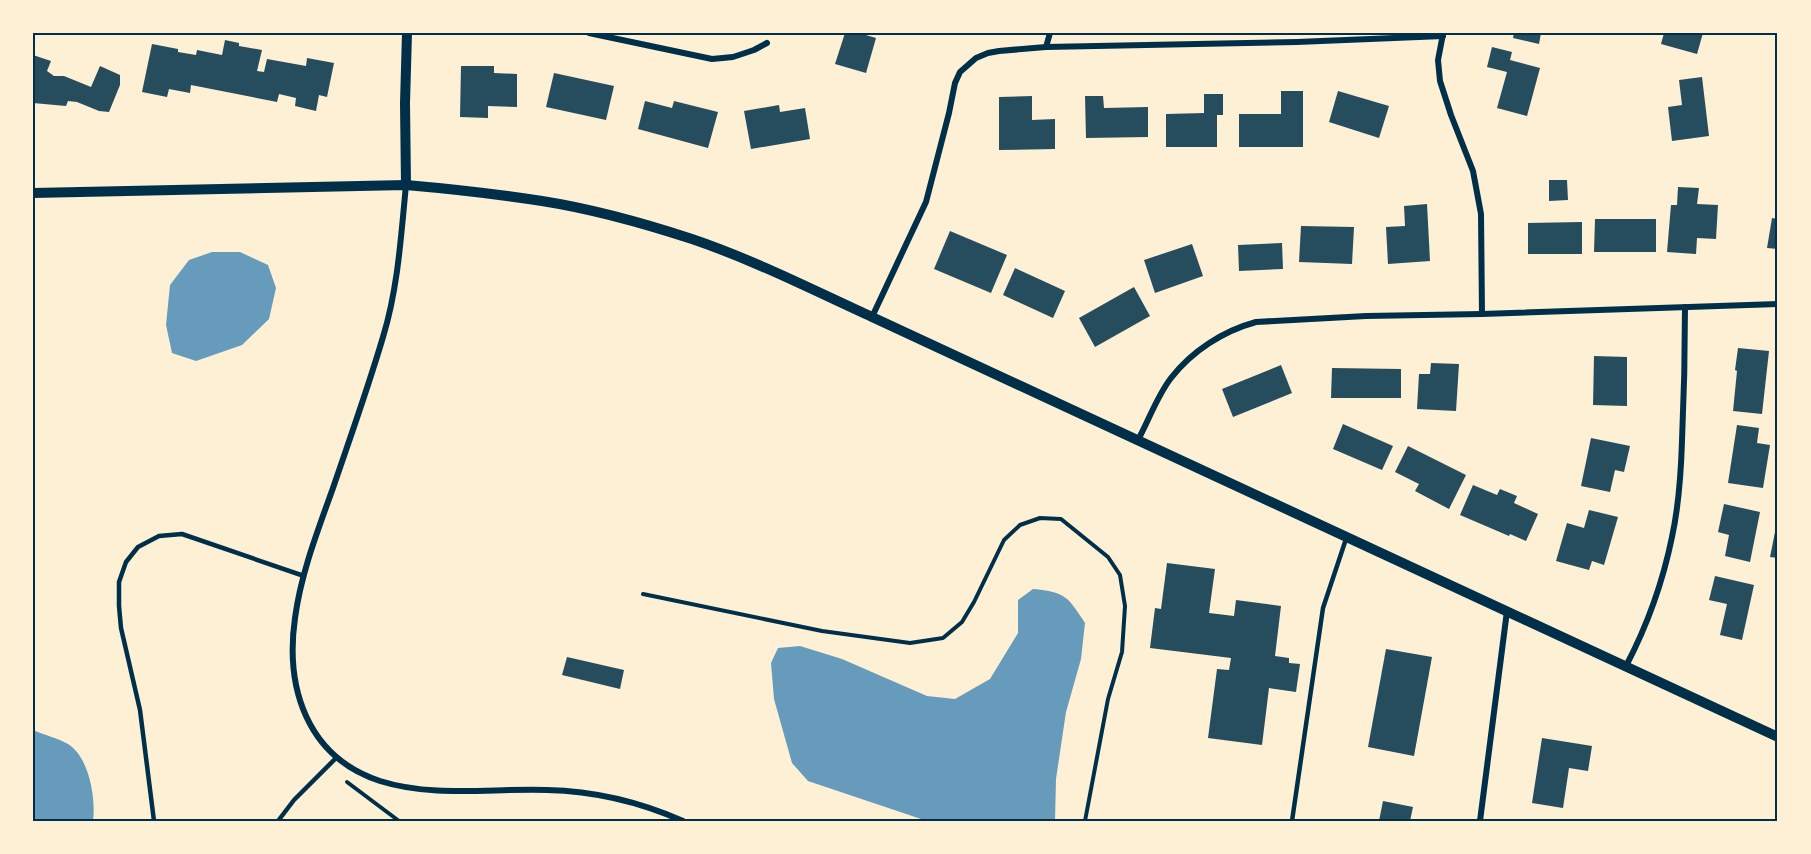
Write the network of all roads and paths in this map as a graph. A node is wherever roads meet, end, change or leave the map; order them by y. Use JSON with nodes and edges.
{"nodes":[{"id":1,"x":407,"y":33,"type":"edge"},
{"id":2,"x":589,"y":33,"type":"edge"},
{"id":3,"x":1050,"y":33,"type":"edge"},
{"id":4,"x":1443,"y":35,"type":"edge"},
{"id":5,"x":767,"y":43,"type":"dead end"},
{"id":6,"x":1046,"y":47,"type":"junction"},
{"id":7,"x":406,"y":185,"type":"junction"},
{"id":8,"x":33,"y":193,"type":"edge"},
{"id":9,"x":1778,"y":304,"type":"edge"},
{"id":10,"x":1685,"y":308,"type":"junction"},
{"id":11,"x":1482,"y":314,"type":"junction"},
{"id":12,"x":872,"y":317,"type":"junction"},
{"id":13,"x":1138,"y":440,"type":"junction"},
{"id":14,"x":1347,"y":537,"type":"junction"},
{"id":15,"x":304,"y":576,"type":"junction"},
{"id":16,"x":643,"y":594,"type":"dead end"},
{"id":17,"x":1507,"y":612,"type":"junction"},
{"id":18,"x":1626,"y":666,"type":"junction"},
{"id":19,"x":1778,"y":737,"type":"edge"},
{"id":20,"x":337,"y":757,"type":"junction"},
{"id":21,"x":327,"y":767,"type":"junction"},
{"id":22,"x":154,"y":821,"type":"edge"},
{"id":23,"x":278,"y":821,"type":"edge"},
{"id":24,"x":399,"y":821,"type":"edge"},
{"id":25,"x":683,"y":821,"type":"edge"},
{"id":26,"x":1085,"y":821,"type":"edge"},
{"id":27,"x":1292,"y":821,"type":"edge"},
{"id":28,"x":1480,"y":821,"type":"edge"}],
"edges":[{"from":1,"to":7,"type":"street"},
{"from":2,"to":5,"type":"street"},
{"from":3,"to":6,"type":"street"},
{"from":4,"to":6,"type":"street"},
{"from":4,"to":11,"type":"street"},
{"from":6,"to":12,"type":"street"},
{"from":7,"to":8,"type":"street"},
{"from":7,"to":12,"type":"street"},
{"from":7,"to":15,"type":"street"},
{"from":9,"to":10,"type":"street"},
{"from":10,"to":11,"type":"street"},
{"from":10,"to":18,"type":"street"},
{"from":11,"to":13,"type":"street"},
{"from":12,"to":13,"type":"street"},
{"from":13,"to":14,"type":"street"},
{"from":14,"to":17,"type":"street"},
{"from":14,"to":27,"type":"lane"},
{"from":15,"to":20,"type":"street"},
{"from":15,"to":22,"type":"lane"},
{"from":16,"to":26,"type":"path"},
{"from":17,"to":18,"type":"street"},
{"from":17,"to":28,"type":"street"},
{"from":18,"to":19,"type":"street"},
{"from":20,"to":21,"type":"lane"},
{"from":20,"to":25,"type":"street"},
{"from":21,"to":23,"type":"lane"},
{"from":21,"to":24,"type":"path"}]}
